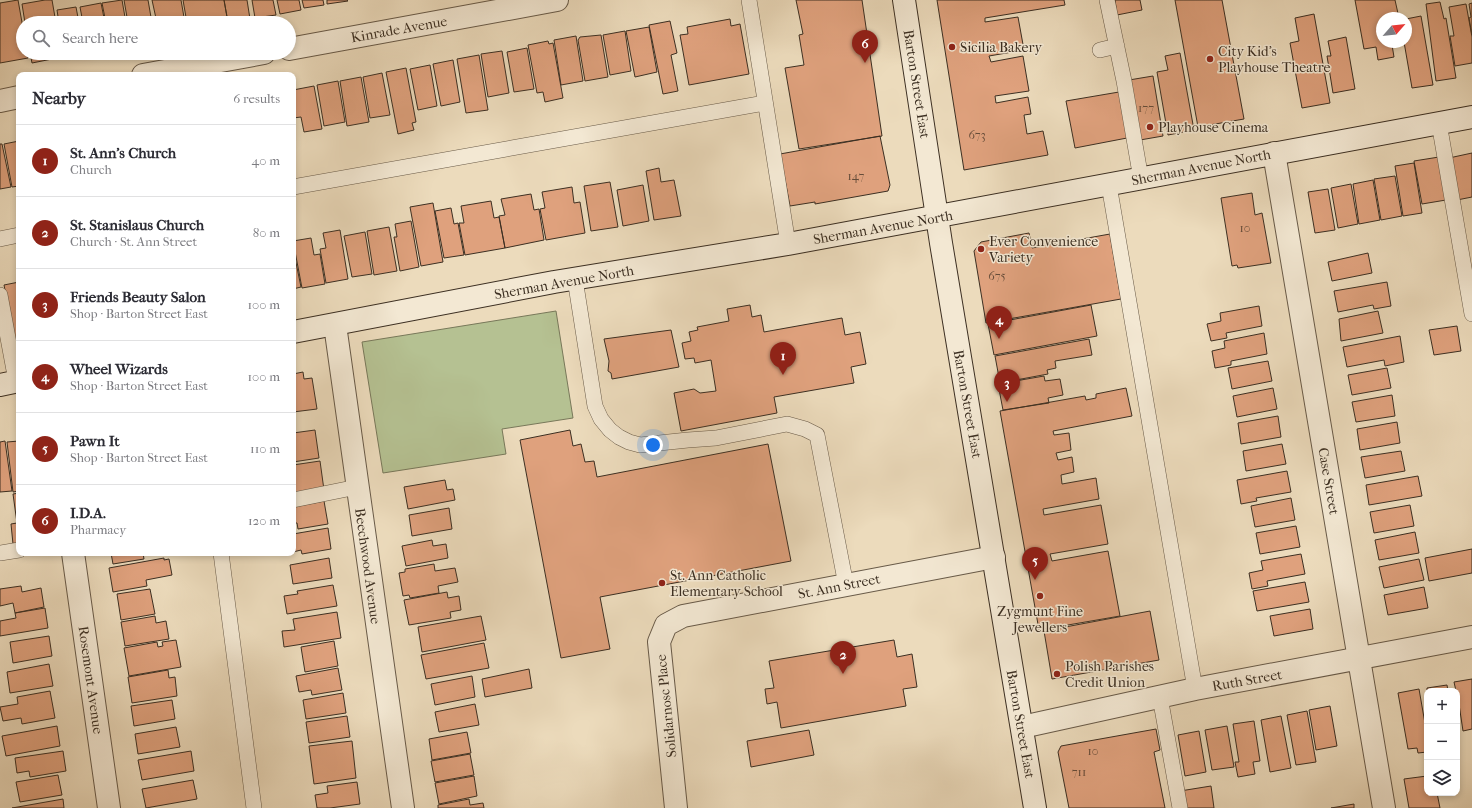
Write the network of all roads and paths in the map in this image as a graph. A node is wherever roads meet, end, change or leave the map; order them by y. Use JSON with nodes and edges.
{"nodes":[{"id":1,"x":557,"y":0,"type":"edge"},
{"id":2,"x":749,"y":0,"type":"edge"},
{"id":3,"x":904,"y":0,"type":"edge"},
{"id":4,"x":1107,"y":0,"type":"edge"},
{"id":5,"x":1117,"y":46,"type":"junction"},
{"id":6,"x":296,"y":47,"type":"edge"},
{"id":7,"x":1100,"y":50,"type":"dead end"},
{"id":8,"x":226,"y":60,"type":"edge"},
{"id":9,"x":160,"y":72,"type":"edge"},
{"id":10,"x":16,"y":98,"type":"edge"},
{"id":11,"x":0,"y":101,"type":"edge"},
{"id":12,"x":765,"y":103,"type":"junction"},
{"id":13,"x":1472,"y":117,"type":"edge"},
{"id":14,"x":1439,"y":124,"type":"junction"},
{"id":15,"x":1274,"y":153,"type":"junction"},
{"id":16,"x":1141,"y":179,"type":"junction"},
{"id":17,"x":1109,"y":185,"type":"junction"},
{"id":18,"x":296,"y":186,"type":"edge"},
{"id":19,"x":937,"y":216,"type":"junction"},
{"id":20,"x":16,"y":236,"type":"edge"},
{"id":21,"x":0,"y":239,"type":"edge"},
{"id":22,"x":788,"y":244,"type":"junction"},
{"id":23,"x":575,"y":279,"type":"junction"},
{"id":24,"x":0,"y":295,"type":"edge"},
{"id":25,"x":1472,"y":314,"type":"edge"},
{"id":26,"x":335,"y":324,"type":"junction"},
{"id":27,"x":296,"y":331,"type":"edge"},
{"id":28,"x":12,"y":382,"type":"edge"},
{"id":29,"x":357,"y":487,"type":"junction"},
{"id":30,"x":296,"y":499,"type":"edge"},
{"id":31,"x":16,"y":550,"type":"edge"},
{"id":32,"x":0,"y":553,"type":"edge"},
{"id":33,"x":73,"y":556,"type":"edge"},
{"id":34,"x":221,"y":556,"type":"edge"},
{"id":35,"x":994,"y":557,"type":"junction"},
{"id":36,"x":846,"y":585,"type":"junction"},
{"id":37,"x":683,"y":616,"type":"joint"},
{"id":38,"x":1472,"y":637,"type":"edge"},
{"id":39,"x":1359,"y":660,"type":"junction"},
{"id":40,"x":1195,"y":689,"type":"junction"},
{"id":41,"x":1160,"y":697,"type":"junction"},
{"id":42,"x":1022,"y":726,"type":"junction"},
{"id":43,"x":109,"y":808,"type":"edge"},
{"id":44,"x":254,"y":808,"type":"edge"},
{"id":45,"x":403,"y":808,"type":"edge"},
{"id":46,"x":676,"y":808,"type":"edge"},
{"id":47,"x":1035,"y":808,"type":"edge"},
{"id":48,"x":1180,"y":808,"type":"edge"},
{"id":49,"x":1384,"y":808,"type":"edge"}],
"edges":[{"from":1,"to":6,"type":"street","name":"Kinrade Avenue"},
{"from":2,"to":12,"type":"lane"},
{"from":3,"to":19,"type":"street","name":"Barton Street East"},
{"from":4,"to":5,"type":"lane"},
{"from":5,"to":7,"type":"lane"},
{"from":5,"to":16,"type":"lane"},
{"from":8,"to":9,"type":"street"},
{"from":10,"to":11,"type":"street"},
{"from":12,"to":18,"type":"lane"},
{"from":12,"to":22,"type":"lane"},
{"from":13,"to":14,"type":"street","name":"Sherman Avenue North"},
{"from":14,"to":15,"type":"street","name":"Sherman Avenue North"},
{"from":14,"to":25,"type":"lane"},
{"from":15,"to":16,"type":"street","name":"Sherman Avenue North"},
{"from":15,"to":39,"type":"street","name":"Case Street"},
{"from":16,"to":17,"type":"street","name":"Sherman Avenue North"},
{"from":17,"to":19,"type":"street","name":"Sherman Avenue North"},
{"from":17,"to":40,"type":"lane"},
{"from":19,"to":22,"type":"street","name":"Sherman Avenue North"},
{"from":19,"to":35,"type":"street","name":"Barton Street East"},
{"from":20,"to":21,"type":"lane"},
{"from":22,"to":23,"type":"street","name":"Sherman Avenue North"},
{"from":23,"to":26,"type":"street","name":"Sherman Avenue North"},
{"from":23,"to":36,"type":"lane"},
{"from":24,"to":28,"type":"lane"},
{"from":26,"to":27,"type":"street","name":"Sherman Avenue North"},
{"from":26,"to":29,"type":"street","name":"Beechwood Avenue"},
{"from":29,"to":30,"type":"lane"},
{"from":29,"to":45,"type":"street","name":"Beechwood Avenue"},
{"from":31,"to":32,"type":"lane"},
{"from":33,"to":43,"type":"street","name":"Rosemont Avenue"},
{"from":34,"to":44,"type":"lane"},
{"from":35,"to":36,"type":"street","name":"St. Ann Street"},
{"from":35,"to":42,"type":"street","name":"Barton Street East"},
{"from":36,"to":37,"type":"street","name":"St. Ann Street"},
{"from":37,"to":46,"type":"street","name":"Solidarnosc Place"},
{"from":38,"to":39,"type":"street","name":"Ruth Street"},
{"from":39,"to":40,"type":"street","name":"Ruth Street"},
{"from":39,"to":49,"type":"street","name":"Case Street"},
{"from":40,"to":41,"type":"street","name":"Ruth Street"},
{"from":41,"to":42,"type":"street","name":"Ruth Street"},
{"from":41,"to":48,"type":"lane"},
{"from":42,"to":47,"type":"street","name":"Barton Street East"}]}
